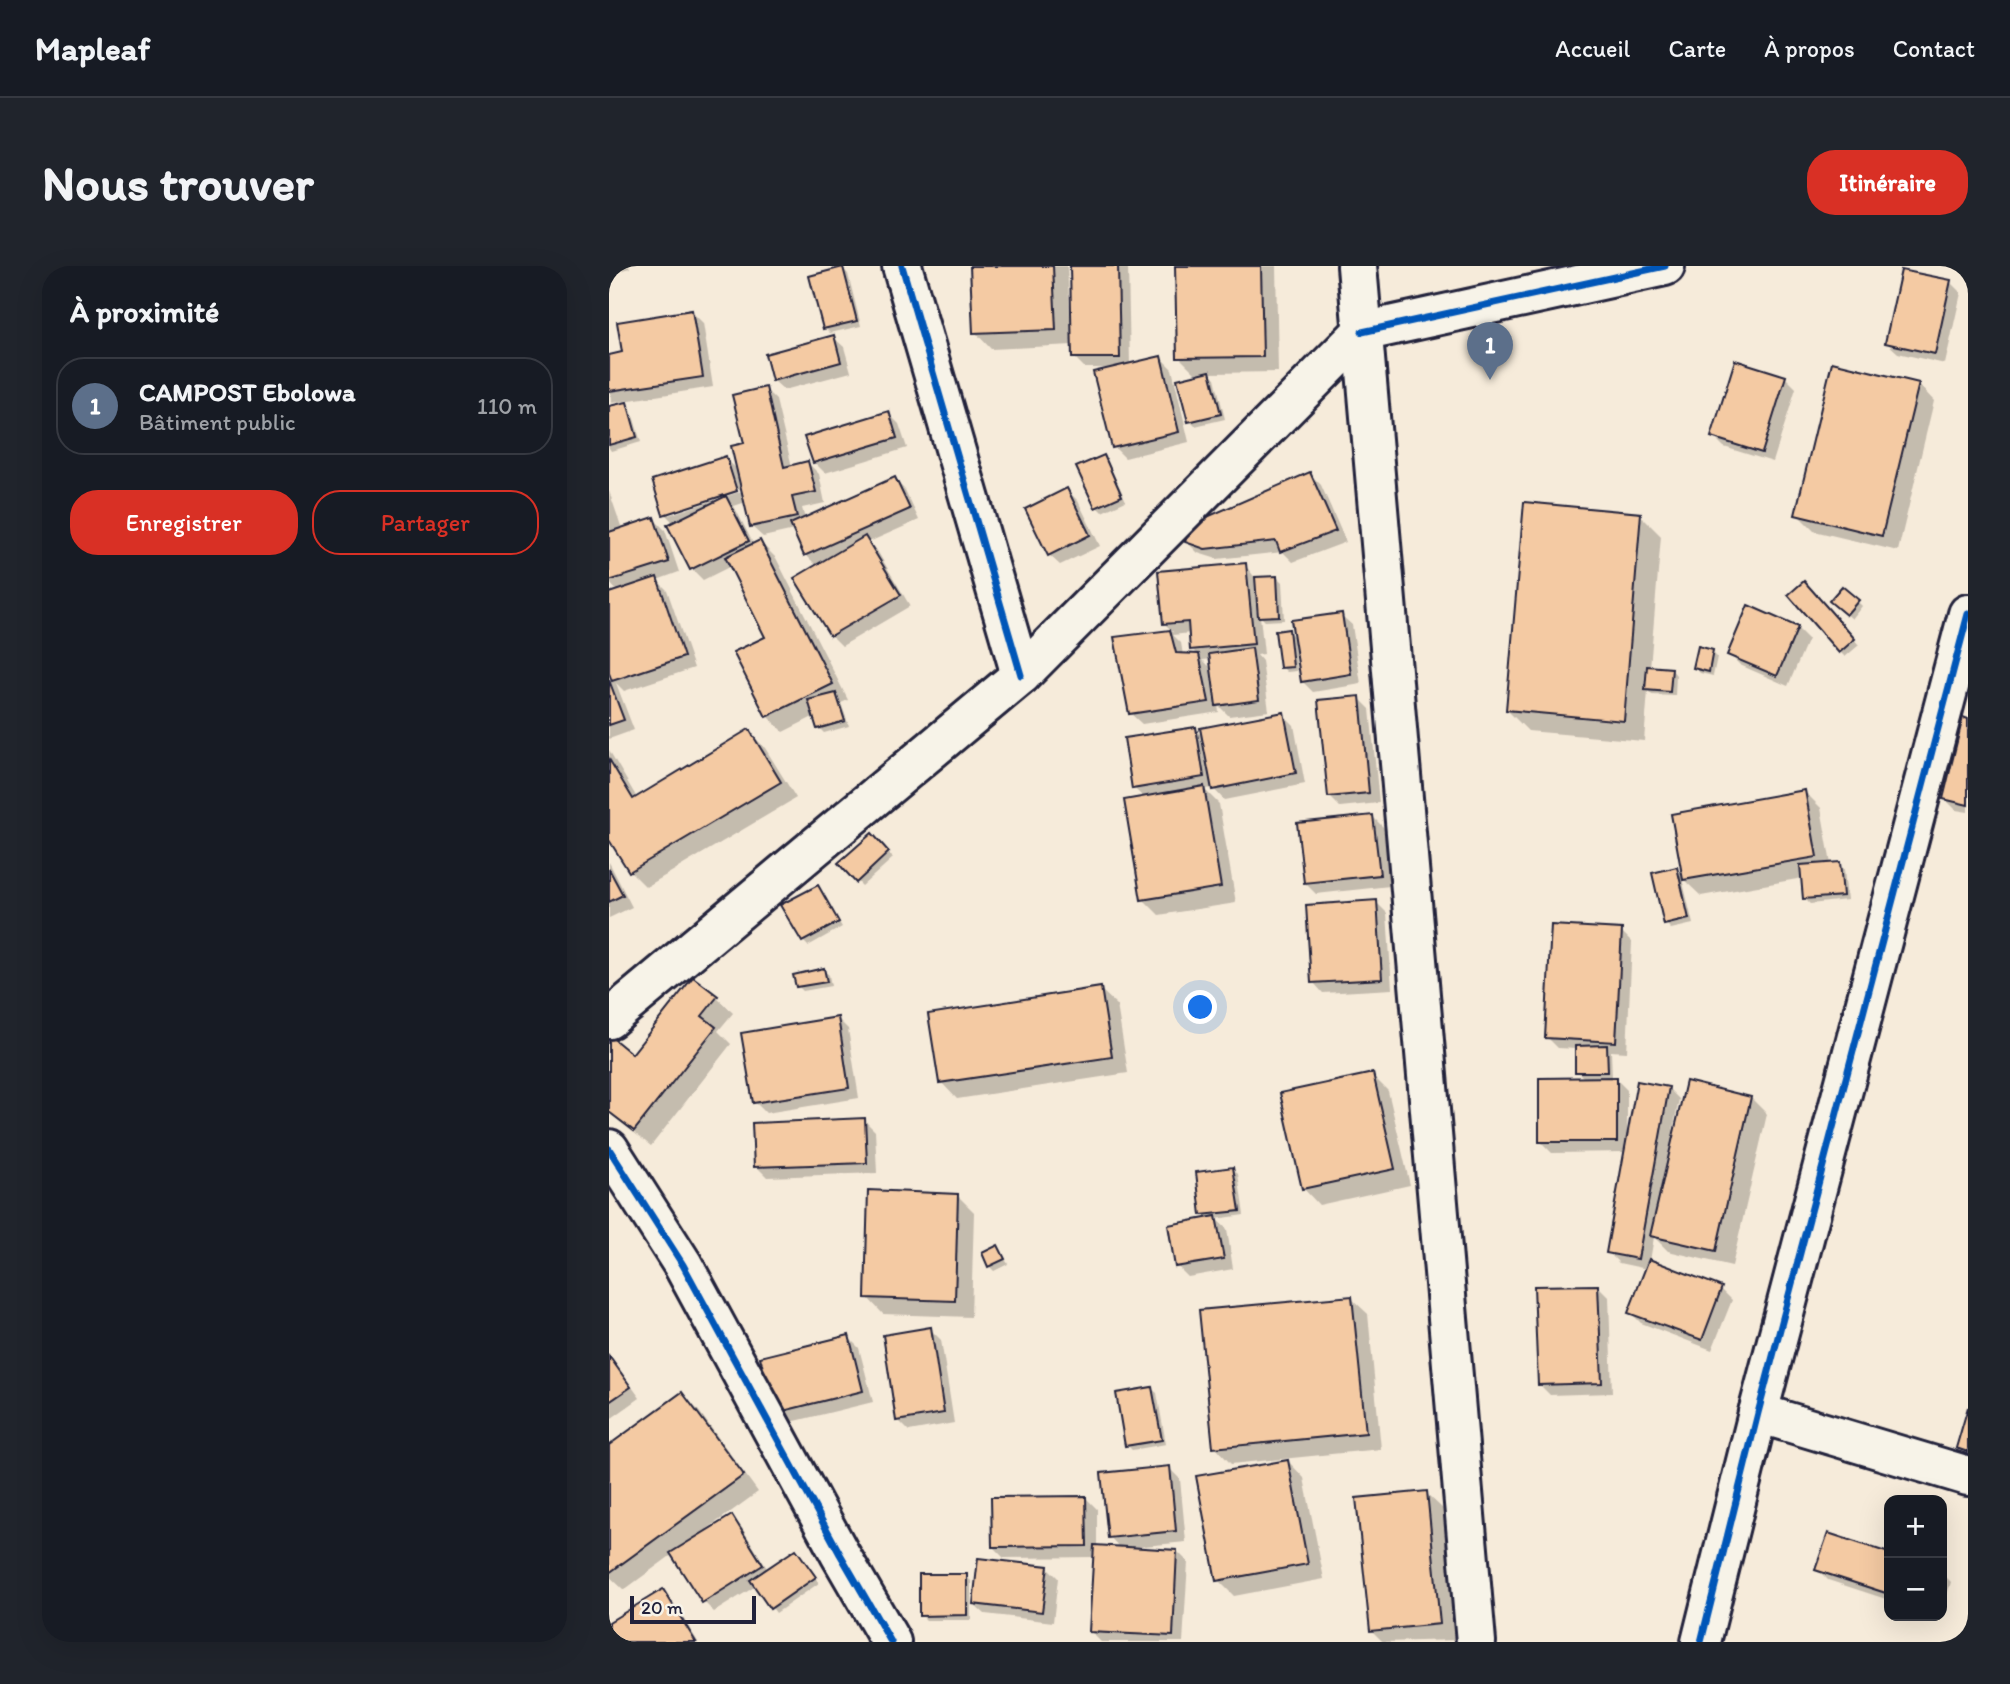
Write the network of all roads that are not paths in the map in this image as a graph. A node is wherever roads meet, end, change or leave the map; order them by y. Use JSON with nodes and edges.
{"nodes":[{"id":1,"x":902,"y":266,"type":"edge"},
{"id":2,"x":1357,"y":266,"type":"edge"},
{"id":3,"x":1665,"y":266,"type":"edge"},
{"id":4,"x":1362,"y":332,"type":"junction"},
{"id":5,"x":1965,"y":637,"type":"edge"},
{"id":6,"x":1021,"y":675,"type":"junction"},
{"id":7,"x":609,"y":1019,"type":"edge"},
{"id":8,"x":609,"y":1149,"type":"edge"},
{"id":9,"x":1758,"y":1413,"type":"junction"},
{"id":10,"x":1968,"y":1476,"type":"edge"},
{"id":11,"x":891,"y":1642,"type":"edge"},
{"id":12,"x":1476,"y":1642,"type":"edge"},
{"id":13,"x":1701,"y":1642,"type":"edge"}],
"edges":[{"from":1,"to":6,"type":"street"},
{"from":2,"to":4,"type":"street"},
{"from":3,"to":4,"type":"street"},
{"from":4,"to":6,"type":"street"},
{"from":4,"to":12,"type":"street"},
{"from":5,"to":9,"type":"street"},
{"from":6,"to":7,"type":"street"},
{"from":8,"to":11,"type":"street"},
{"from":9,"to":10,"type":"street"},
{"from":9,"to":13,"type":"street"}]}
